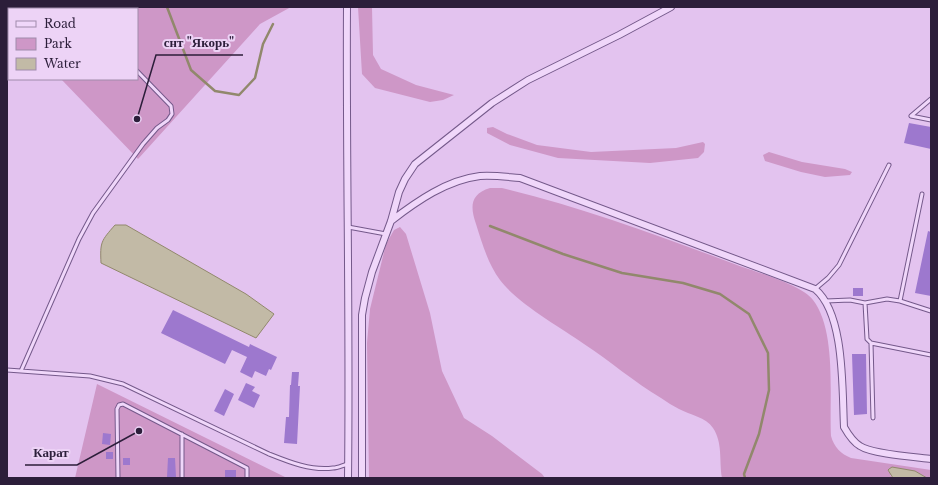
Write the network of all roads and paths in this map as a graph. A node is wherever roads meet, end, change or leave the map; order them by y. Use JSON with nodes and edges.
{"nodes":[{"id":1,"x":347,"y":7,"type":"edge"},
{"id":2,"x":671,"y":7,"type":"edge"},
{"id":3,"x":138,"y":72,"type":"edge"},
{"id":4,"x":931,"y":99,"type":"edge"},
{"id":5,"x":931,"y":120,"type":"edge"},
{"id":6,"x":889,"y":164,"type":"dead end"},
{"id":7,"x":922,"y":194,"type":"dead end"},
{"id":8,"x":391,"y":221,"type":"junction"},
{"id":9,"x":348,"y":228,"type":"junction"},
{"id":10,"x":386,"y":234,"type":"junction"},
{"id":11,"x":815,"y":289,"type":"junction"},
{"id":12,"x":826,"y":301,"type":"junction"},
{"id":13,"x":900,"y":301,"type":"junction"},
{"id":14,"x":865,"y":303,"type":"junction"},
{"id":15,"x":931,"y":311,"type":"edge"},
{"id":16,"x":871,"y":343,"type":"junction"},
{"id":17,"x":931,"y":355,"type":"edge"},
{"id":18,"x":7,"y":370,"type":"edge"},
{"id":19,"x":21,"y":371,"type":"junction"},
{"id":20,"x":873,"y":418,"type":"dead end"},
{"id":21,"x":182,"y":434,"type":"junction"},
{"id":22,"x":931,"y":459,"type":"edge"},
{"id":23,"x":348,"y":464,"type":"junction"},
{"id":24,"x":118,"y":478,"type":"edge"},
{"id":25,"x":182,"y":478,"type":"edge"},
{"id":26,"x":247,"y":478,"type":"edge"},
{"id":27,"x":348,"y":478,"type":"edge"},
{"id":28,"x":362,"y":478,"type":"edge"}],
"edges":[{"from":1,"to":9,"type":"street"},
{"from":2,"to":8,"type":"street"},
{"from":3,"to":19,"type":"lane"},
{"from":4,"to":5,"type":"lane"},
{"from":6,"to":11,"type":"lane"},
{"from":7,"to":13,"type":"lane"},
{"from":8,"to":10,"type":"street"},
{"from":8,"to":11,"type":"street"},
{"from":9,"to":10,"type":"lane"},
{"from":9,"to":23,"type":"street"},
{"from":10,"to":28,"type":"street"},
{"from":11,"to":12,"type":"street"},
{"from":12,"to":14,"type":"lane"},
{"from":12,"to":22,"type":"street"},
{"from":13,"to":14,"type":"lane"},
{"from":13,"to":15,"type":"lane"},
{"from":14,"to":16,"type":"lane"},
{"from":16,"to":17,"type":"lane"},
{"from":16,"to":20,"type":"lane"},
{"from":18,"to":19,"type":"lane"},
{"from":19,"to":23,"type":"lane"},
{"from":21,"to":24,"type":"lane"},
{"from":21,"to":25,"type":"lane"},
{"from":21,"to":26,"type":"lane"},
{"from":23,"to":27,"type":"street"}]}
